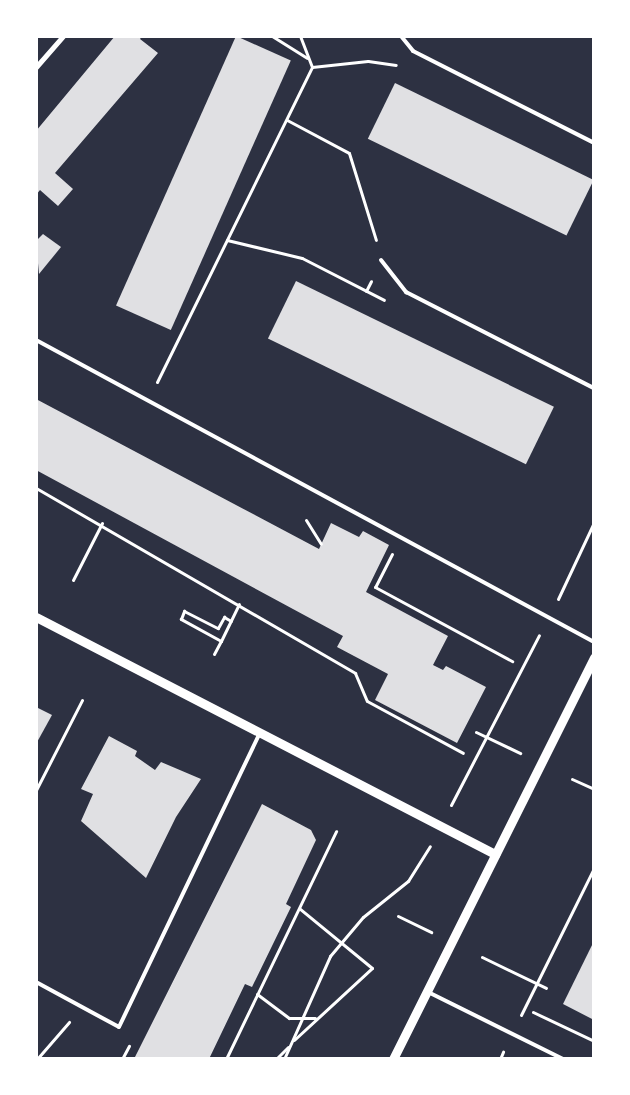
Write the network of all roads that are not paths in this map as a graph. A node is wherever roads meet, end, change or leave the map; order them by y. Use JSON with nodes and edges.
{"nodes":[{"id":1,"x":63,"y":36,"type":"edge"},
{"id":2,"x":400,"y":36,"type":"edge"},
{"id":3,"x":36,"y":67,"type":"edge"},
{"id":4,"x":594,"y":143,"type":"edge"},
{"id":5,"x":381,"y":260,"type":"road end"},
{"id":6,"x":36,"y":340,"type":"edge"},
{"id":7,"x":594,"y":388,"type":"edge"},
{"id":8,"x":36,"y":616,"type":"edge"},
{"id":9,"x":594,"y":642,"type":"edge"},
{"id":10,"x":594,"y":658,"type":"edge"},
{"id":11,"x":261,"y":731,"type":"junction"},
{"id":12,"x":495,"y":854,"type":"junction"},
{"id":13,"x":36,"y":982,"type":"edge"},
{"id":14,"x":426,"y":991,"type":"junction"},
{"id":15,"x":393,"y":1059,"type":"edge"},
{"id":16,"x":563,"y":1059,"type":"edge"}],
"edges":[{"from":1,"to":3,"type":"street"},
{"from":2,"to":4,"type":"lane"},
{"from":5,"to":7,"type":"lane"},
{"from":6,"to":9,"type":"lane"},
{"from":8,"to":11,"type":"street"},
{"from":10,"to":12,"type":"street"},
{"from":11,"to":12,"type":"street"},
{"from":11,"to":13,"type":"lane"},
{"from":12,"to":14,"type":"street"},
{"from":14,"to":15,"type":"street"},
{"from":14,"to":16,"type":"lane"}]}
